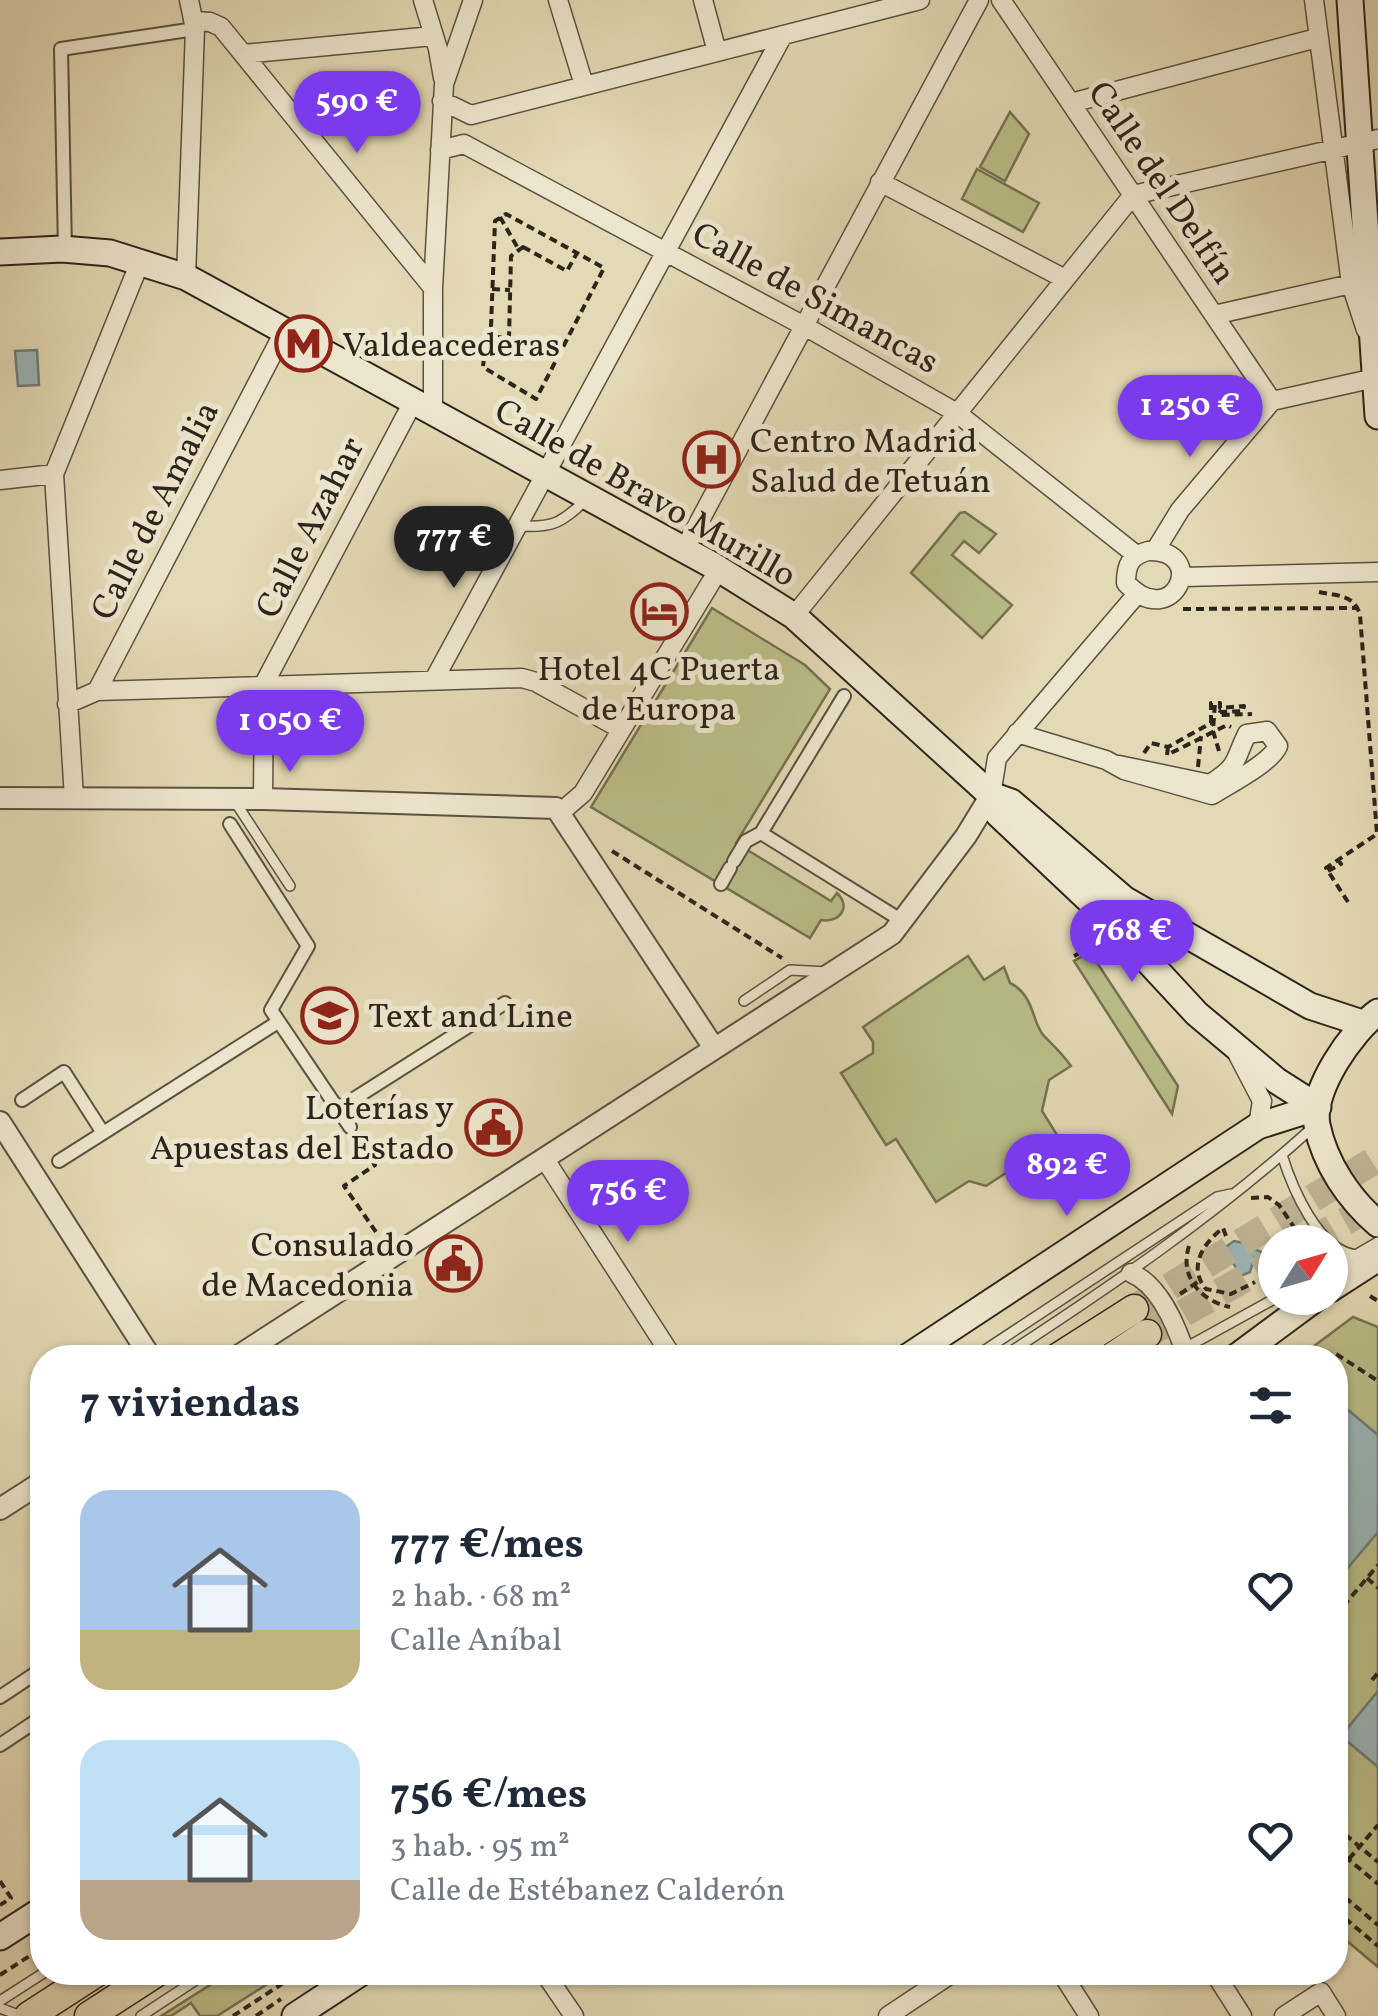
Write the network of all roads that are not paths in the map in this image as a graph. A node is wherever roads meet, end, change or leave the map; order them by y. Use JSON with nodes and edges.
{"nodes":[{"id":1,"x":189,"y":0,"type":"edge"},
{"id":2,"x":423,"y":0,"type":"edge"},
{"id":3,"x":473,"y":0,"type":"edge"},
{"id":4,"x":558,"y":0,"type":"edge"},
{"id":5,"x":703,"y":0,"type":"edge"},
{"id":6,"x":920,"y":0,"type":"edge"},
{"id":7,"x":979,"y":0,"type":"edge"},
{"id":8,"x":1001,"y":0,"type":"edge"},
{"id":9,"x":1314,"y":0,"type":"edge"},
{"id":10,"x":1350,"y":0,"type":"edge"},
{"id":11,"x":851,"y":8,"type":"edge"},
{"id":12,"x":195,"y":25,"type":"junction"},
{"id":13,"x":783,"y":35,"type":"junction"},
{"id":14,"x":433,"y":36,"type":"junction"},
{"id":15,"x":1317,"y":38,"type":"junction"},
{"id":16,"x":716,"y":52,"type":"junction"},
{"id":17,"x":243,"y":54,"type":"junction"},
{"id":18,"x":584,"y":85,"type":"junction"},
{"id":19,"x":443,"y":92,"type":"junction"},
{"id":20,"x":1071,"y":104,"type":"junction"},
{"id":21,"x":470,"y":114,"type":"junction"},
{"id":22,"x":464,"y":144,"type":"junction"},
{"id":23,"x":1357,"y":144,"type":"edge"},
{"id":24,"x":440,"y":150,"type":"junction"},
{"id":25,"x":880,"y":182,"type":"junction"},
{"id":26,"x":1132,"y":195,"type":"junction"},
{"id":27,"x":65,"y":250,"type":"junction"},
{"id":28,"x":664,"y":250,"type":"junction"},
{"id":29,"x":0,"y":252,"type":"edge"},
{"id":30,"x":140,"y":262,"type":"junction"},
{"id":31,"x":186,"y":277,"type":"junction"},
{"id":32,"x":1065,"y":279,"type":"junction"},
{"id":33,"x":1351,"y":284,"type":"junction"},
{"id":34,"x":433,"y":288,"type":"junction"},
{"id":35,"x":1214,"y":315,"type":"junction"},
{"id":36,"x":806,"y":327,"type":"junction"},
{"id":37,"x":1374,"y":328,"type":"edge"},
{"id":38,"x":285,"y":330,"type":"junction"},
{"id":39,"x":1375,"y":378,"type":"junction"},
{"id":40,"x":1272,"y":401,"type":"junction"},
{"id":41,"x":423,"y":407,"type":"junction"},
{"id":42,"x":957,"y":413,"type":"junction"},
{"id":43,"x":1378,"y":416,"type":"edge"},
{"id":44,"x":545,"y":473,"type":"junction"},
{"id":45,"x":54,"y":474,"type":"junction"},
{"id":46,"x":0,"y":480,"type":"edge"},
{"id":47,"x":589,"y":497,"type":"junction"},
{"id":48,"x":515,"y":526,"type":"junction"},
{"id":49,"x":684,"y":550,"type":"junction"},
{"id":50,"x":1155,"y":550,"type":"junction"},
{"id":51,"x":1135,"y":554,"type":"junction"},
{"id":52,"x":719,"y":569,"type":"junction"},
{"id":53,"x":1378,"y":572,"type":"edge"},
{"id":54,"x":1183,"y":577,"type":"junction"},
{"id":55,"x":1136,"y":594,"type":"junction"},
{"id":56,"x":794,"y":616,"type":"junction"},
{"id":57,"x":436,"y":678,"type":"junction"},
{"id":58,"x":264,"y":684,"type":"junction"},
{"id":59,"x":97,"y":691,"type":"junction"},
{"id":60,"x":844,"y":696,"type":"dead end"},
{"id":61,"x":67,"y":704,"type":"junction"},
{"id":62,"x":621,"y":729,"type":"junction"},
{"id":63,"x":1017,"y":733,"type":"junction"},
{"id":64,"x":1119,"y":765,"type":"junction"},
{"id":65,"x":991,"y":794,"type":"junction"},
{"id":66,"x":0,"y":798,"type":"edge"},
{"id":67,"x":74,"y":798,"type":"junction"},
{"id":68,"x":233,"y":799,"type":"junction"},
{"id":69,"x":263,"y":799,"type":"junction"},
{"id":70,"x":561,"y":812,"type":"junction"},
{"id":71,"x":230,"y":824,"type":"dead end"},
{"id":72,"x":761,"y":833,"type":"junction"},
{"id":73,"x":721,"y":884,"type":"dead end"},
{"id":74,"x":290,"y":886,"type":"dead end"},
{"id":75,"x":904,"y":922,"type":"junction"},
{"id":76,"x":832,"y":973,"type":"junction"},
{"id":77,"x":744,"y":1001,"type":"dead end"},
{"id":78,"x":505,"y":1003,"type":"dead end"},
{"id":79,"x":1370,"y":1018,"type":"edge"},
{"id":80,"x":278,"y":1022,"type":"junction"},
{"id":81,"x":1233,"y":1046,"type":"junction"},
{"id":82,"x":714,"y":1048,"type":"junction"},
{"id":83,"x":22,"y":1100,"type":"dead end"},
{"id":84,"x":338,"y":1109,"type":"junction"},
{"id":85,"x":1317,"y":1115,"type":"junction"},
{"id":86,"x":0,"y":1122,"type":"edge"},
{"id":87,"x":1258,"y":1126,"type":"junction"},
{"id":88,"x":350,"y":1127,"type":"dead end"},
{"id":89,"x":103,"y":1133,"type":"junction"},
{"id":90,"x":1282,"y":1155,"type":"junction"},
{"id":91,"x":544,"y":1158,"type":"junction"},
{"id":92,"x":59,"y":1161,"type":"dead end"},
{"id":93,"x":1238,"y":1196,"type":"junction"},
{"id":94,"x":1378,"y":1224,"type":"edge"},
{"id":95,"x":1378,"y":1242,"type":"edge"},
{"id":96,"x":1368,"y":1256,"type":"edge"},
{"id":97,"x":1131,"y":1273,"type":"junction"},
{"id":98,"x":1348,"y":1273,"type":"edge"},
{"id":99,"x":1258,"y":1308,"type":"edge"},
{"id":100,"x":1134,"y":1309,"type":"tunnel mouth"},
{"id":101,"x":1293,"y":1315,"type":"edge"},
{"id":102,"x":1147,"y":1334,"type":"tunnel mouth"},
{"id":103,"x":143,"y":1345,"type":"edge"},
{"id":104,"x":254,"y":1345,"type":"edge"},
{"id":105,"x":665,"y":1345,"type":"edge"},
{"id":106,"x":926,"y":1345,"type":"edge"},
{"id":107,"x":993,"y":1345,"type":"edge"},
{"id":108,"x":1021,"y":1345,"type":"edge"},
{"id":109,"x":1077,"y":1345,"type":"edge"},
{"id":110,"x":1131,"y":1345,"type":"edge"},
{"id":111,"x":1176,"y":1345,"type":"edge"},
{"id":112,"x":1195,"y":1345,"type":"edge"},
{"id":113,"x":1253,"y":1345,"type":"edge"},
{"id":114,"x":30,"y":1490,"type":"edge"},
{"id":115,"x":0,"y":1509,"type":"edge"},
{"id":116,"x":30,"y":1677,"type":"edge"},
{"id":117,"x":0,"y":1696,"type":"edge"},
{"id":118,"x":30,"y":1725,"type":"edge"},
{"id":119,"x":0,"y":1745,"type":"edge"},
{"id":120,"x":30,"y":1916,"type":"edge"},
{"id":121,"x":3,"y":1930,"type":"edge"},
{"id":122,"x":30,"y":1983,"type":"edge"},
{"id":123,"x":77,"y":1985,"type":"edge"},
{"id":124,"x":137,"y":1985,"type":"edge"},
{"id":125,"x":188,"y":1985,"type":"edge"},
{"id":126,"x":342,"y":1985,"type":"edge"},
{"id":127,"x":553,"y":1985,"type":"edge"},
{"id":128,"x":934,"y":1985,"type":"edge"},
{"id":129,"x":1070,"y":1985,"type":"edge"},
{"id":130,"x":1222,"y":1985,"type":"edge"},
{"id":131,"x":0,"y":2005,"type":"edge"},
{"id":132,"x":21,"y":2016,"type":"edge"},
{"id":133,"x":30,"y":2016,"type":"edge"},
{"id":134,"x":90,"y":2016,"type":"edge"},
{"id":135,"x":141,"y":2016,"type":"edge"},
{"id":136,"x":295,"y":2016,"type":"edge"},
{"id":137,"x":574,"y":2016,"type":"edge"},
{"id":138,"x":888,"y":2016,"type":"edge"},
{"id":139,"x":1090,"y":2016,"type":"edge"},
{"id":140,"x":1242,"y":2016,"type":"edge"},
{"id":141,"x":1284,"y":2016,"type":"edge"},
{"id":142,"x":1336,"y":2016,"type":"edge"}],
"edges":[{"from":1,"to":12,"type":"street"},
{"from":2,"to":14,"type":"street"},
{"from":3,"to":19,"type":"street"},
{"from":4,"to":18,"type":"street"},
{"from":5,"to":16,"type":"street"},
{"from":6,"to":11,"type":"street"},
{"from":7,"to":25,"type":"street"},
{"from":8,"to":20,"type":"street","name":"Calle del Delfín"},
{"from":9,"to":15,"type":"street"},
{"from":10,"to":23,"type":"main road"},
{"from":11,"to":13,"type":"street"},
{"from":12,"to":17,"type":"street"},
{"from":12,"to":27,"type":"street"},
{"from":12,"to":31,"type":"street"},
{"from":13,"to":16,"type":"street"},
{"from":13,"to":28,"type":"street"},
{"from":14,"to":17,"type":"street"},
{"from":14,"to":19,"type":"street"},
{"from":15,"to":20,"type":"street"},
{"from":15,"to":23,"type":"street"},
{"from":16,"to":18,"type":"street"},
{"from":17,"to":34,"type":"street"},
{"from":18,"to":21,"type":"street"},
{"from":19,"to":21,"type":"street"},
{"from":19,"to":24,"type":"street"},
{"from":20,"to":26,"type":"street","name":"Calle del Delfín"},
{"from":21,"to":22,"type":"street"},
{"from":22,"to":24,"type":"street"},
{"from":22,"to":28,"type":"street","name":"Calle de Simancas"},
{"from":23,"to":26,"type":"street"},
{"from":23,"to":33,"type":"street"},
{"from":23,"to":37,"type":"main road"},
{"from":24,"to":34,"type":"street"},
{"from":25,"to":32,"type":"street"},
{"from":25,"to":36,"type":"street"},
{"from":26,"to":32,"type":"street"},
{"from":26,"to":35,"type":"street","name":"Calle del Delfín"},
{"from":27,"to":29,"type":"main road","name":"Calle de Bravo Murillo"},
{"from":27,"to":30,"type":"main road","name":"Calle de Bravo Murillo"},
{"from":28,"to":36,"type":"street","name":"Calle de Simancas"},
{"from":28,"to":44,"type":"street"},
{"from":30,"to":31,"type":"main road","name":"Calle de Bravo Murillo"},
{"from":30,"to":45,"type":"street"},
{"from":31,"to":38,"type":"main road","name":"Calle de Bravo Murillo"},
{"from":32,"to":42,"type":"street"},
{"from":33,"to":35,"type":"street"},
{"from":33,"to":37,"type":"street"},
{"from":34,"to":41,"type":"street"},
{"from":35,"to":40,"type":"street","name":"Calle del Delfín"},
{"from":36,"to":42,"type":"street","name":"Calle de Simancas"},
{"from":36,"to":49,"type":"street"},
{"from":37,"to":39,"type":"main road"},
{"from":38,"to":41,"type":"main road","name":"Calle de Bravo Murillo"},
{"from":38,"to":59,"type":"street","name":"Calle de Amalia"},
{"from":39,"to":40,"type":"street"},
{"from":39,"to":43,"type":"main road"},
{"from":40,"to":50,"type":"street"},
{"from":41,"to":44,"type":"main road","name":"Calle de Bravo Murillo"},
{"from":41,"to":58,"type":"street","name":"Calle Azahar"},
{"from":42,"to":51,"type":"street","name":"Calle de Simancas"},
{"from":42,"to":56,"type":"street"},
{"from":44,"to":47,"type":"main road","name":"Calle de Bravo Murillo"},
{"from":44,"to":48,"type":"street"},
{"from":45,"to":46,"type":"street"},
{"from":45,"to":61,"type":"street"},
{"from":47,"to":48,"type":"lane"},
{"from":47,"to":49,"type":"main road","name":"Calle de Bravo Murillo"},
{"from":48,"to":57,"type":"street"},
{"from":49,"to":52,"type":"main road","name":"Calle de Bravo Murillo"},
{"from":50,"to":51,"type":"street"},
{"from":50,"to":54,"type":"street"},
{"from":51,"to":55,"type":"street"},
{"from":52,"to":56,"type":"main road","name":"Calle de Bravo Murillo"},
{"from":52,"to":62,"type":"street"},
{"from":53,"to":54,"type":"street"},
{"from":54,"to":55,"type":"street"},
{"from":55,"to":63,"type":"street"},
{"from":56,"to":65,"type":"main road","name":"Calle de Bravo Murillo"},
{"from":57,"to":58,"type":"street"},
{"from":57,"to":62,"type":"street"},
{"from":58,"to":59,"type":"street"},
{"from":58,"to":69,"type":"street"},
{"from":59,"to":61,"type":"street"},
{"from":60,"to":72,"type":"street"},
{"from":61,"to":67,"type":"street"},
{"from":62,"to":70,"type":"street"},
{"from":63,"to":64,"type":"street"},
{"from":63,"to":65,"type":"street"},
{"from":64,"to":64,"type":"street"},
{"from":65,"to":75,"type":"street"},
{"from":65,"to":79,"type":"main road","name":"Calle de Bravo Murillo"},
{"from":65,"to":81,"type":"main road","name":"Calle de Bravo Murillo"},
{"from":66,"to":67,"type":"street"},
{"from":67,"to":68,"type":"street"},
{"from":68,"to":69,"type":"street"},
{"from":68,"to":74,"type":"lane"},
{"from":69,"to":70,"type":"street"},
{"from":70,"to":82,"type":"street"},
{"from":71,"to":80,"type":"street"},
{"from":72,"to":73,"type":"street"},
{"from":72,"to":75,"type":"street"},
{"from":75,"to":76,"type":"street"},
{"from":76,"to":77,"type":"lane"},
{"from":76,"to":82,"type":"street"},
{"from":78,"to":84,"type":"street"},
{"from":79,"to":85,"type":"main road"},
{"from":80,"to":84,"type":"street"},
{"from":80,"to":89,"type":"street"},
{"from":81,"to":85,"type":"main road","name":"Calle de Bravo Murillo"},
{"from":81,"to":87,"type":"street","name":"Calle de Bravo Murillo"},
{"from":82,"to":91,"type":"street"},
{"from":83,"to":89,"type":"street"},
{"from":84,"to":88,"type":"street"},
{"from":85,"to":87,"type":"main road"},
{"from":85,"to":90,"type":"lane"},
{"from":85,"to":94,"type":"main road"},
{"from":86,"to":103,"type":"street"},
{"from":87,"to":106,"type":"main road"},
{"from":89,"to":92,"type":"street"},
{"from":90,"to":93,"type":"lane"},
{"from":90,"to":96,"type":"lane"},
{"from":91,"to":104,"type":"street"},
{"from":91,"to":105,"type":"street"},
{"from":93,"to":97,"type":"lane"},
{"from":93,"to":107,"type":"lane"},
{"from":95,"to":96,"type":"lane"},
{"from":96,"to":98,"type":"main road"},
{"from":97,"to":108,"type":"lane"},
{"from":97,"to":111,"type":"street"},
{"from":99,"to":112,"type":"lane"},
{"from":100,"to":109,"type":"highway"},
{"from":101,"to":113,"type":"main road"},
{"from":102,"to":110,"type":"highway"},
{"from":114,"to":115,"type":"street"},
{"from":116,"to":117,"type":"street"},
{"from":118,"to":119,"type":"street"},
{"from":120,"to":121,"type":"main road"},
{"from":122,"to":131,"type":"lane"},
{"from":123,"to":133,"type":"highway"},
{"from":124,"to":134,"type":"highway"},
{"from":125,"to":135,"type":"lane"},
{"from":126,"to":136,"type":"main road"},
{"from":127,"to":137,"type":"street"},
{"from":128,"to":138,"type":"street"},
{"from":129,"to":139,"type":"street"},
{"from":130,"to":140,"type":"street"},
{"from":131,"to":132,"type":"lane"},
{"from":141,"to":142,"type":"street"}]}
